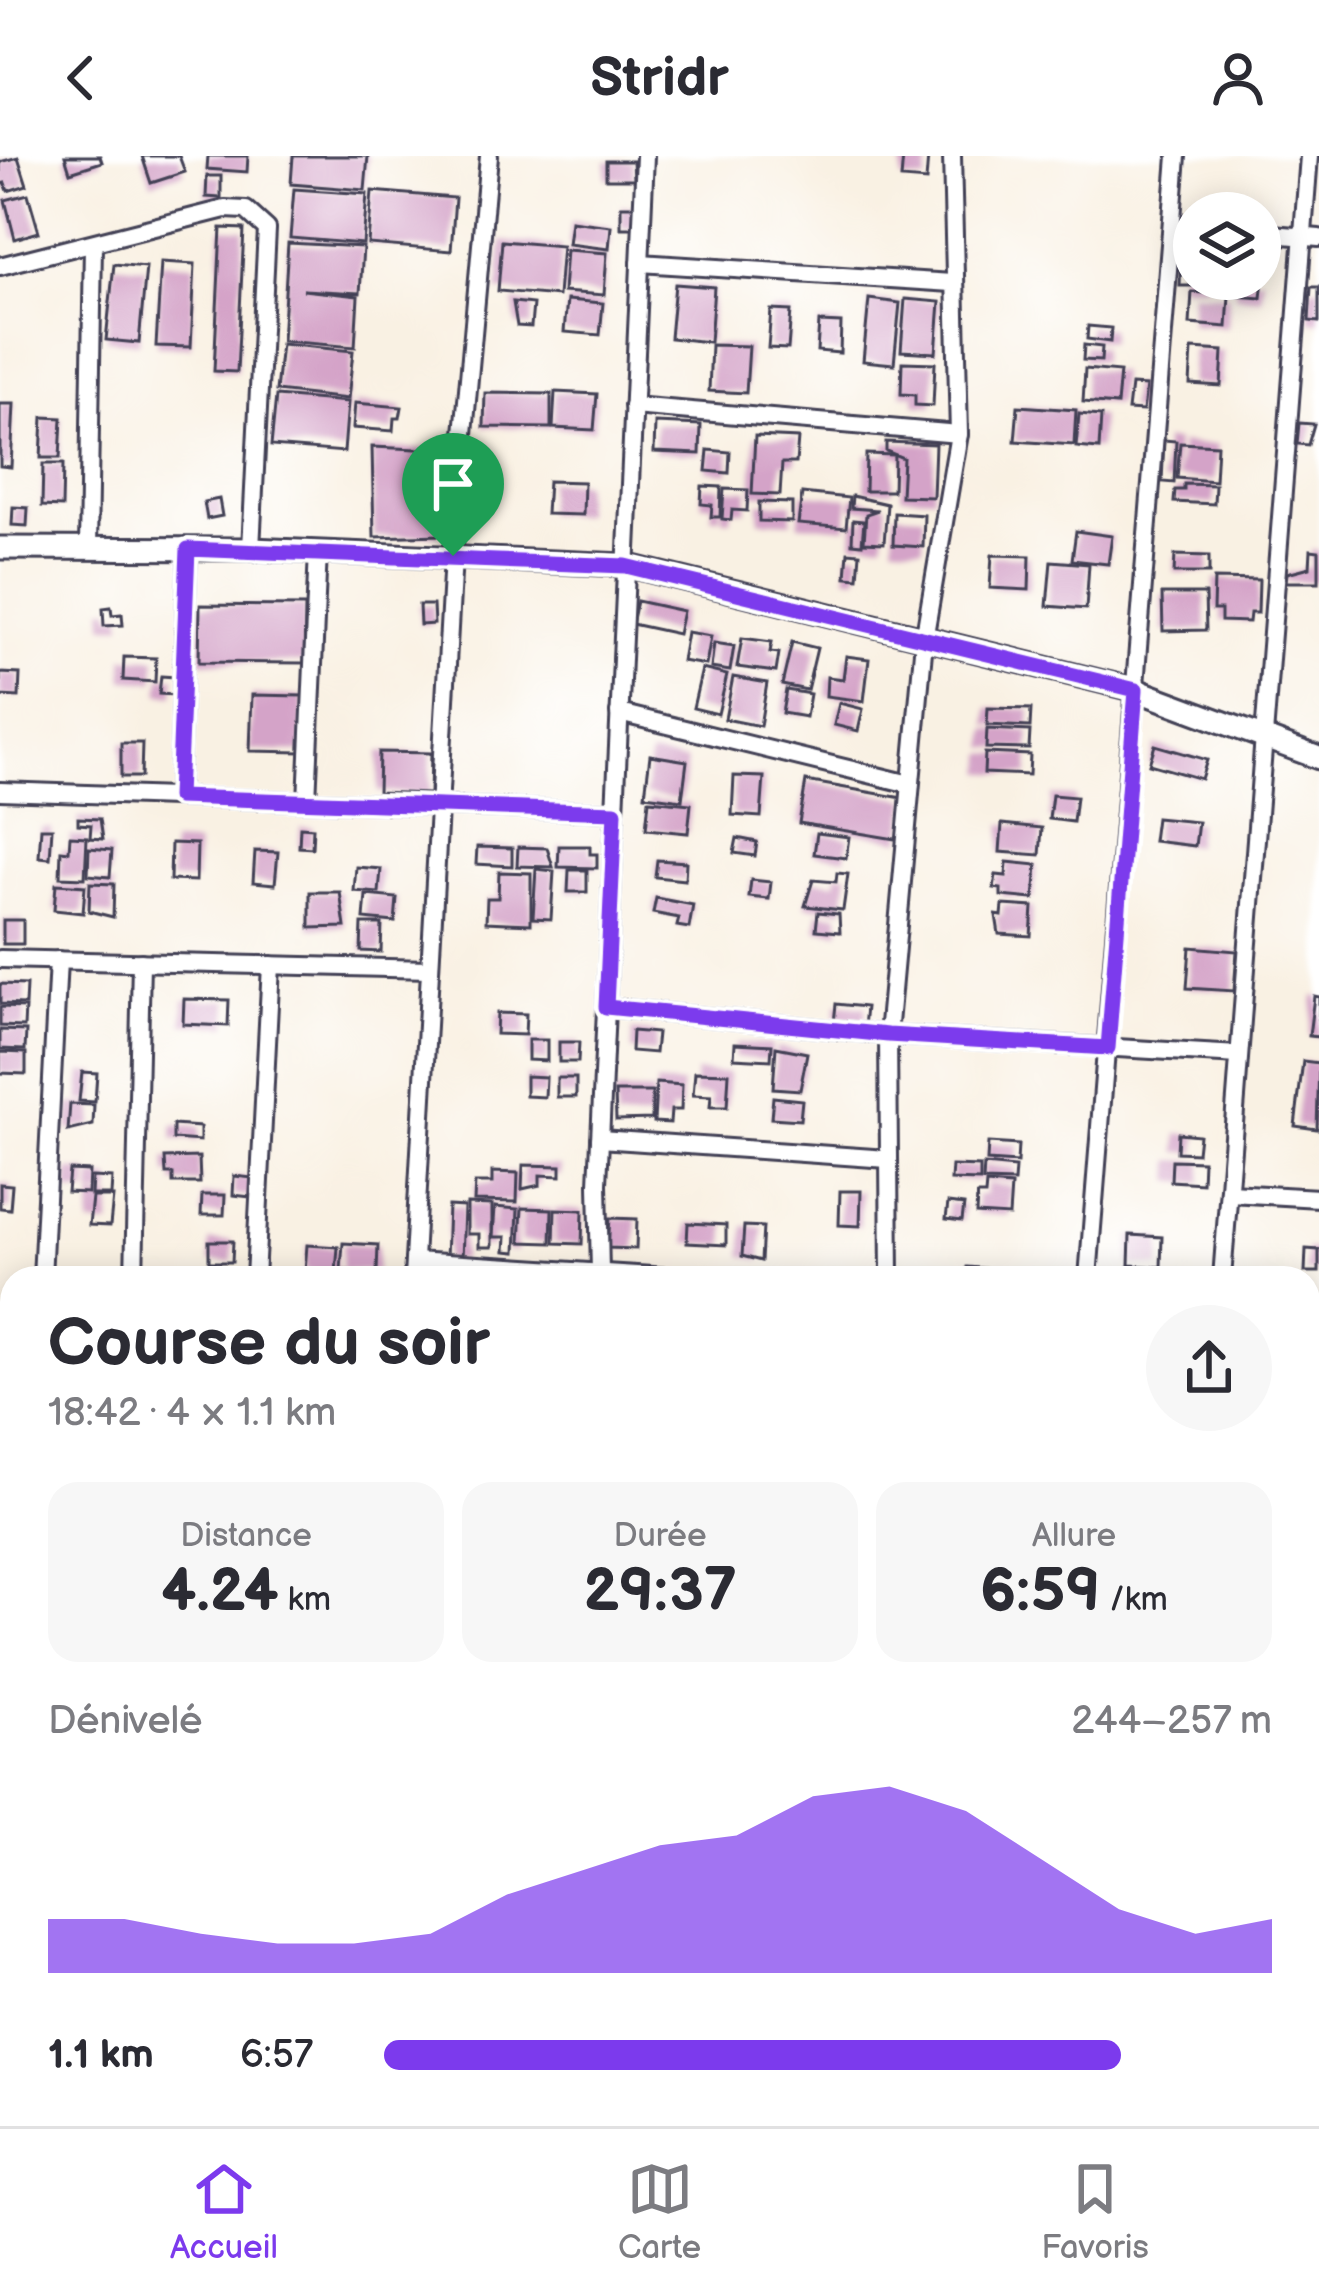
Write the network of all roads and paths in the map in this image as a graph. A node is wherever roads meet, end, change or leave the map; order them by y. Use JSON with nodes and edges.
{"nodes":[{"id":1,"x":489,"y":156,"type":"edge"},
{"id":2,"x":645,"y":156,"type":"edge"},
{"id":3,"x":952,"y":156,"type":"edge"},
{"id":4,"x":1178,"y":156,"type":"edge"},
{"id":5,"x":1309,"y":156,"type":"edge"},
{"id":6,"x":1172,"y":226,"type":"joint"},
{"id":7,"x":1310,"y":237,"type":"edge"},
{"id":8,"x":93,"y":245,"type":"junction"},
{"id":9,"x":640,"y":263,"type":"junction"},
{"id":10,"x":0,"y":266,"type":"edge"},
{"id":11,"x":952,"y":283,"type":"junction"},
{"id":12,"x":634,"y":406,"type":"junction"},
{"id":13,"x":958,"y":434,"type":"junction"},
{"id":14,"x":0,"y":548,"type":"edge"},
{"id":15,"x":88,"y":548,"type":"junction"},
{"id":16,"x":188,"y":549,"type":"junction"},
{"id":17,"x":251,"y":549,"type":"junction"},
{"id":18,"x":318,"y":551,"type":"junction"},
{"id":19,"x":453,"y":556,"type":"junction"},
{"id":20,"x":626,"y":566,"type":"junction"},
{"id":21,"x":924,"y":640,"type":"junction"},
{"id":22,"x":1136,"y":690,"type":"junction"},
{"id":23,"x":619,"y":713,"type":"junction"},
{"id":24,"x":1262,"y":735,"type":"junction"},
{"id":25,"x":1319,"y":758,"type":"edge"},
{"id":26,"x":910,"y":784,"type":"junction"},
{"id":27,"x":0,"y":791,"type":"edge"},
{"id":28,"x":178,"y":797,"type":"junction"},
{"id":29,"x":308,"y":801,"type":"junction"},
{"id":30,"x":439,"y":806,"type":"junction"},
{"id":31,"x":615,"y":812,"type":"junction"},
{"id":32,"x":0,"y":958,"type":"edge"},
{"id":33,"x":58,"y":960,"type":"junction"},
{"id":34,"x":141,"y":962,"type":"junction"},
{"id":35,"x":271,"y":965,"type":"junction"},
{"id":36,"x":430,"y":969,"type":"junction"},
{"id":37,"x":606,"y":1007,"type":"junction"},
{"id":38,"x":888,"y":1035,"type":"junction"},
{"id":39,"x":1108,"y":1048,"type":"junction"},
{"id":40,"x":1239,"y":1055,"type":"junction"},
{"id":41,"x":600,"y":1139,"type":"junction"},
{"id":42,"x":889,"y":1159,"type":"junction"},
{"id":43,"x":1228,"y":1193,"type":"junction"},
{"id":44,"x":1319,"y":1198,"type":"edge"},
{"id":45,"x":43,"y":1266,"type":"edge"},
{"id":46,"x":134,"y":1266,"type":"edge"},
{"id":47,"x":256,"y":1266,"type":"edge"},
{"id":48,"x":414,"y":1266,"type":"edge"},
{"id":49,"x":600,"y":1266,"type":"edge"},
{"id":50,"x":890,"y":1266,"type":"edge"},
{"id":51,"x":1089,"y":1266,"type":"edge"},
{"id":52,"x":1223,"y":1266,"type":"edge"}],
"edges":[{"from":1,"to":19,"type":"street"},
{"from":2,"to":9,"type":"street"},
{"from":3,"to":11,"type":"street"},
{"from":4,"to":6,"type":"street"},
{"from":5,"to":7,"type":"street"},
{"from":6,"to":22,"type":"street"},
{"from":7,"to":24,"type":"street"},
{"from":8,"to":10,"type":"street"},
{"from":8,"to":15,"type":"street"},
{"from":8,"to":17,"type":"street"},
{"from":9,"to":11,"type":"street"},
{"from":9,"to":12,"type":"street"},
{"from":11,"to":13,"type":"street"},
{"from":12,"to":13,"type":"street"},
{"from":12,"to":20,"type":"street"},
{"from":13,"to":21,"type":"street"},
{"from":14,"to":15,"type":"street"},
{"from":15,"to":16,"type":"street"},
{"from":16,"to":17,"type":"street"},
{"from":16,"to":28,"type":"street"},
{"from":17,"to":18,"type":"street"},
{"from":18,"to":19,"type":"street"},
{"from":18,"to":29,"type":"street"},
{"from":19,"to":20,"type":"street"},
{"from":19,"to":30,"type":"street"},
{"from":20,"to":21,"type":"street"},
{"from":20,"to":23,"type":"street"},
{"from":21,"to":22,"type":"street"},
{"from":21,"to":26,"type":"street"},
{"from":22,"to":24,"type":"street"},
{"from":22,"to":39,"type":"street"},
{"from":23,"to":26,"type":"street"},
{"from":23,"to":31,"type":"street"},
{"from":24,"to":25,"type":"street"},
{"from":24,"to":40,"type":"street"},
{"from":26,"to":38,"type":"street"},
{"from":27,"to":28,"type":"street"},
{"from":28,"to":29,"type":"street"},
{"from":29,"to":30,"type":"street"},
{"from":30,"to":31,"type":"street"},
{"from":30,"to":36,"type":"street"},
{"from":31,"to":37,"type":"street"},
{"from":32,"to":33,"type":"street"},
{"from":33,"to":34,"type":"street"},
{"from":33,"to":45,"type":"street"},
{"from":34,"to":35,"type":"street"},
{"from":34,"to":46,"type":"street"},
{"from":35,"to":36,"type":"street"},
{"from":35,"to":47,"type":"street"},
{"from":36,"to":48,"type":"street"},
{"from":37,"to":38,"type":"street"},
{"from":37,"to":41,"type":"street"},
{"from":38,"to":39,"type":"street"},
{"from":38,"to":42,"type":"street"},
{"from":39,"to":40,"type":"street"},
{"from":39,"to":51,"type":"street"},
{"from":40,"to":43,"type":"street"},
{"from":41,"to":42,"type":"street"},
{"from":41,"to":49,"type":"street"},
{"from":42,"to":50,"type":"street"},
{"from":43,"to":44,"type":"street"},
{"from":43,"to":52,"type":"street"}]}
